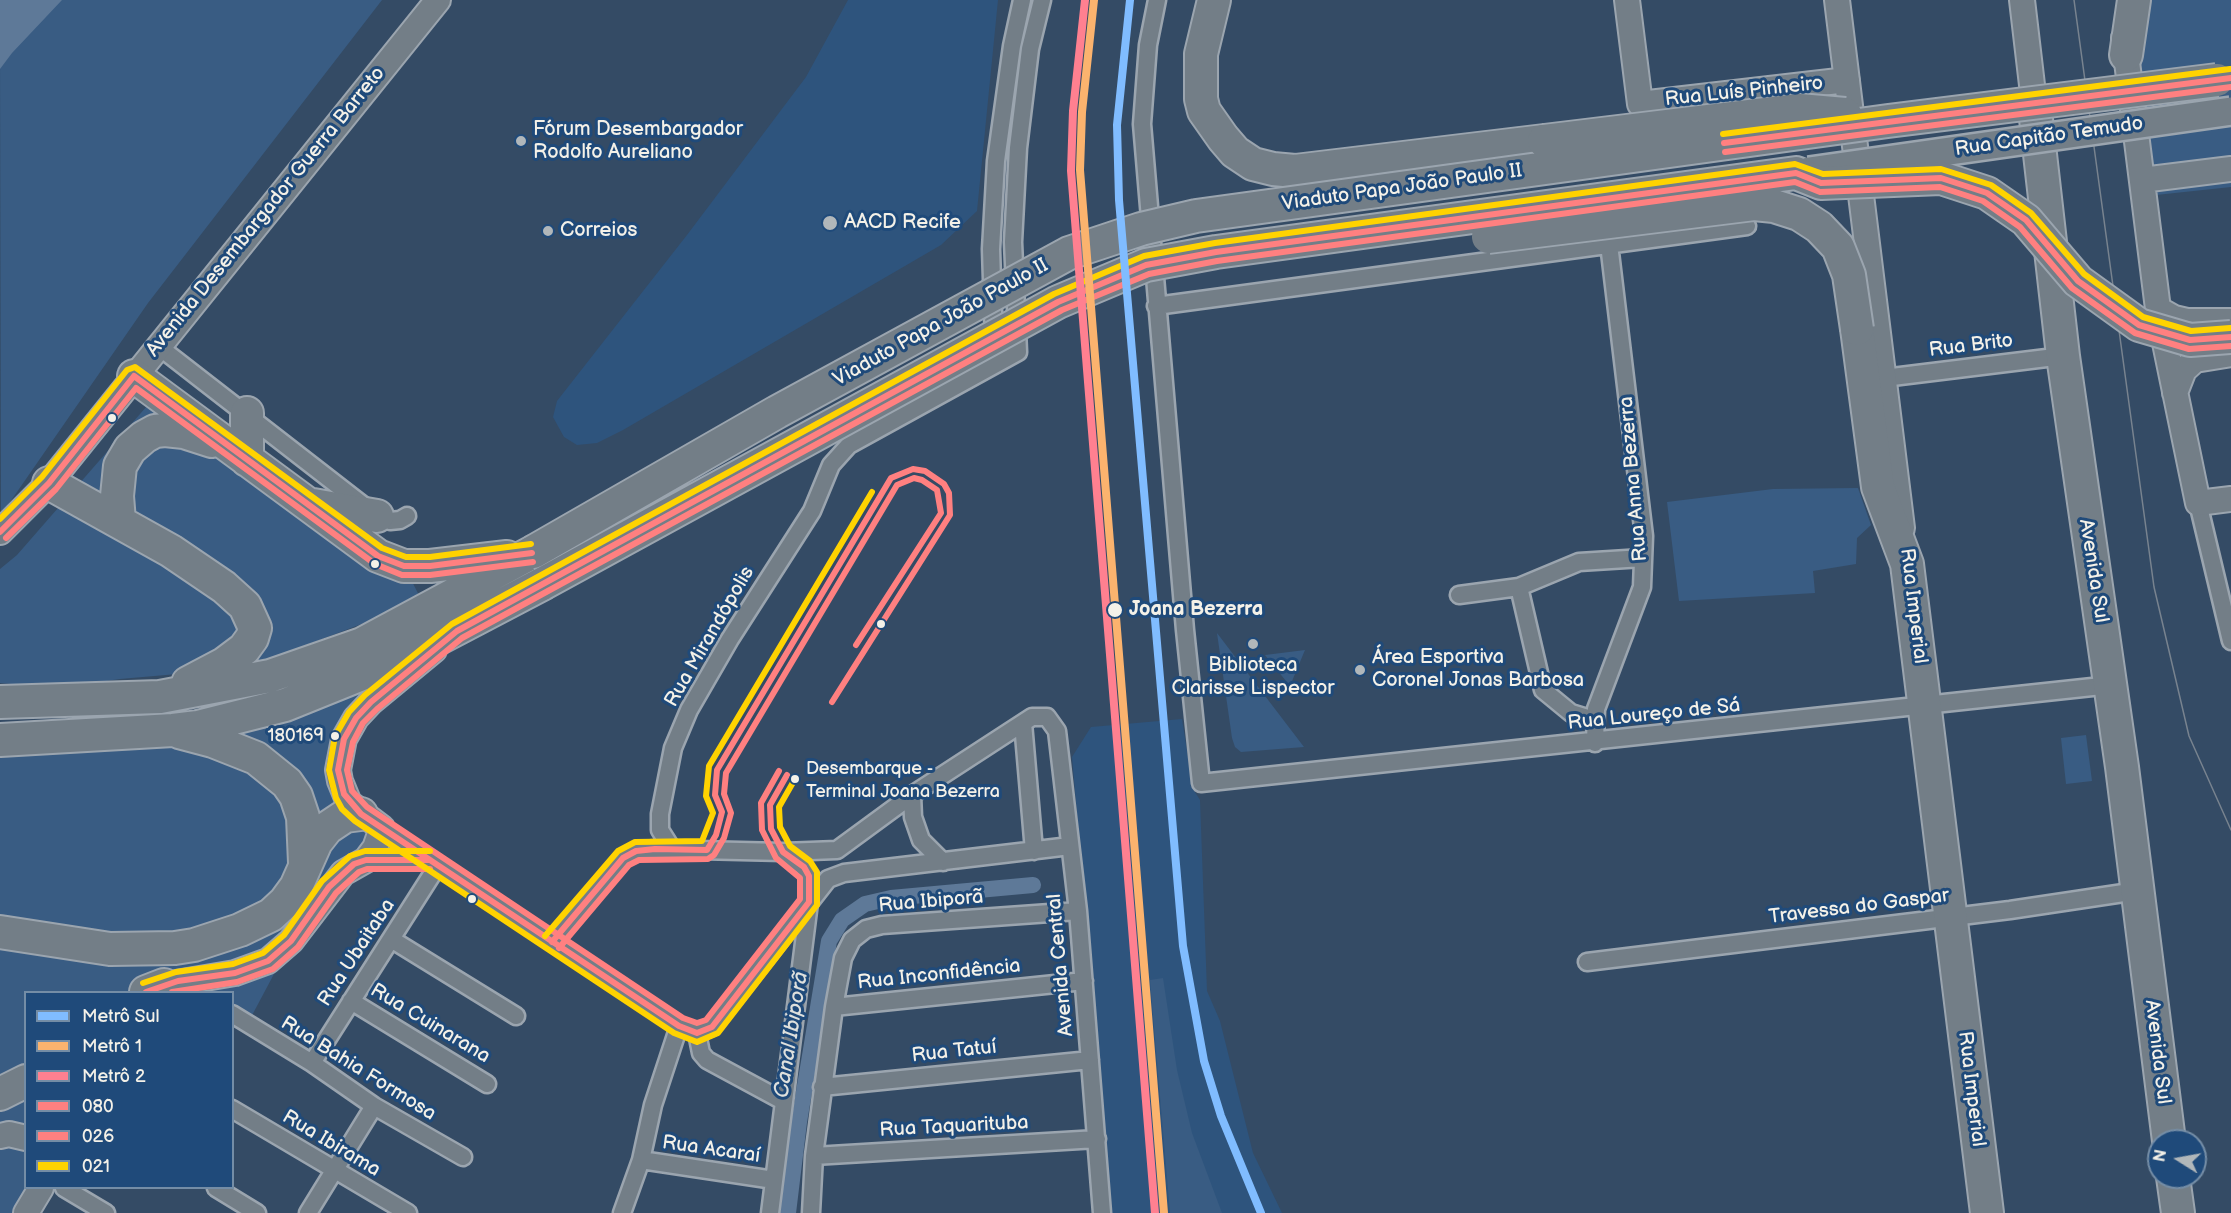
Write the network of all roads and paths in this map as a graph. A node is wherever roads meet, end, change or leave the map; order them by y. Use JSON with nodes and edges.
{"nodes":[{"id":1,"x":438,"y":0,"type":"edge"},
{"id":2,"x":1022,"y":0,"type":"edge"},
{"id":3,"x":1042,"y":0,"type":"edge"},
{"id":4,"x":1157,"y":0,"type":"edge"},
{"id":5,"x":1627,"y":0,"type":"edge"},
{"id":6,"x":1837,"y":0,"type":"edge"},
{"id":7,"x":2022,"y":0,"type":"edge"},
{"id":8,"x":2119,"y":0,"type":"edge"},
{"id":9,"x":2134,"y":0,"type":"edge"},
{"id":10,"x":1213,"y":1,"type":"edge"},
{"id":11,"x":2126,"y":55,"type":"junction"},
{"id":12,"x":2224,"y":78,"type":"edge"},
{"id":13,"x":1847,"y":80,"type":"junction"},
{"id":14,"x":1640,"y":104,"type":"junction"},
{"id":15,"x":2231,"y":111,"type":"edge"},
{"id":16,"x":2036,"y":119,"type":"joint"},
{"id":17,"x":1888,"y":121,"type":"junction"},
{"id":18,"x":2231,"y":168,"type":"edge"},
{"id":19,"x":1796,"y":173,"type":"junction"},
{"id":20,"x":2142,"y":180,"type":"junction"},
{"id":21,"x":1747,"y":226,"type":"dead end"},
{"id":22,"x":1655,"y":237,"type":"junction"},
{"id":23,"x":1609,"y":244,"type":"junction"},
{"id":24,"x":1216,"y":252,"type":"junction"},
{"id":25,"x":1156,"y":306,"type":"junction"},
{"id":26,"x":2158,"y":309,"type":"junction"},
{"id":27,"x":2231,"y":321,"type":"edge"},
{"id":28,"x":2231,"y":338,"type":"edge"},
{"id":29,"x":158,"y":346,"type":"junction"},
{"id":30,"x":2231,"y":354,"type":"edge"},
{"id":31,"x":2063,"y":356,"type":"junction"},
{"id":32,"x":996,"y":363,"type":"junction"},
{"id":33,"x":134,"y":376,"type":"junction"},
{"id":34,"x":1884,"y":378,"type":"junction"},
{"id":35,"x":2175,"y":393,"type":"junction"},
{"id":36,"x":247,"y":413,"type":"junction"},
{"id":37,"x":241,"y":455,"type":"junction"},
{"id":38,"x":49,"y":483,"type":"junction"},
{"id":39,"x":2231,"y":499,"type":"edge"},
{"id":40,"x":2198,"y":503,"type":"junction"},
{"id":41,"x":309,"y":505,"type":"junction"},
{"id":42,"x":377,"y":516,"type":"junction"},
{"id":43,"x":407,"y":516,"type":"dead end"},
{"id":44,"x":119,"y":520,"type":"junction"},
{"id":45,"x":0,"y":532,"type":"edge"},
{"id":46,"x":532,"y":552,"type":"junction"},
{"id":47,"x":1643,"y":558,"type":"junction"},
{"id":48,"x":1907,"y":564,"type":"junction"},
{"id":49,"x":1519,"y":587,"type":"junction"},
{"id":50,"x":1459,"y":594,"type":"dead end"},
{"id":51,"x":457,"y":631,"type":"junction"},
{"id":52,"x":2231,"y":641,"type":"edge"},
{"id":53,"x":2111,"y":685,"type":"junction"},
{"id":54,"x":161,"y":697,"type":"junction"},
{"id":55,"x":0,"y":702,"type":"edge"},
{"id":56,"x":1925,"y":706,"type":"junction"},
{"id":57,"x":1594,"y":720,"type":"junction"},
{"id":58,"x":1023,"y":723,"type":"junction"},
{"id":59,"x":167,"y":730,"type":"junction"},
{"id":60,"x":0,"y":740,"type":"edge"},
{"id":61,"x":1595,"y":742,"type":"junction"},
{"id":62,"x":912,"y":795,"type":"junction"},
{"id":63,"x":372,"y":821,"type":"junction"},
{"id":64,"x":1070,"y":846,"type":"junction"},
{"id":65,"x":672,"y":849,"type":"junction"},
{"id":66,"x":1034,"y":851,"type":"junction"},
{"id":67,"x":783,"y":852,"type":"junction"},
{"id":68,"x":366,"y":860,"type":"junction"},
{"id":69,"x":942,"y":862,"type":"junction"},
{"id":70,"x":434,"y":863,"type":"junction"},
{"id":71,"x":304,"y":867,"type":"junction"},
{"id":72,"x":2137,"y":891,"type":"junction"},
{"id":73,"x":809,"y":902,"type":"junction"},
{"id":74,"x":1078,"y":911,"type":"junction"},
{"id":75,"x":1950,"y":917,"type":"junction"},
{"id":76,"x":0,"y":932,"type":"edge"},
{"id":77,"x":391,"y":939,"type":"junction"},
{"id":78,"x":552,"y":942,"type":"junction"},
{"id":79,"x":1587,"y":962,"type":"dead end"},
{"id":80,"x":1084,"y":981,"type":"junction"},
{"id":81,"x":172,"y":988,"type":"edge"},
{"id":82,"x":351,"y":1001,"type":"junction"},
{"id":83,"x":834,"y":1007,"type":"junction"},
{"id":84,"x":234,"y":1015,"type":"edge"},
{"id":85,"x":516,"y":1016,"type":"dead end"},
{"id":86,"x":679,"y":1026,"type":"junction"},
{"id":87,"x":697,"y":1034,"type":"junction"},
{"id":88,"x":1090,"y":1060,"type":"junction"},
{"id":89,"x":312,"y":1063,"type":"junction"},
{"id":90,"x":24,"y":1082,"type":"edge"},
{"id":91,"x":487,"y":1084,"type":"dead end"},
{"id":92,"x":822,"y":1087,"type":"junction"},
{"id":93,"x":0,"y":1094,"type":"edge"},
{"id":94,"x":783,"y":1101,"type":"junction"},
{"id":95,"x":374,"y":1106,"type":"junction"},
{"id":96,"x":234,"y":1110,"type":"edge"},
{"id":97,"x":2167,"y":1129,"type":"edge"},
{"id":98,"x":0,"y":1136,"type":"edge"},
{"id":99,"x":24,"y":1137,"type":"edge"},
{"id":100,"x":1096,"y":1139,"type":"junction"},
{"id":101,"x":814,"y":1156,"type":"junction"},
{"id":102,"x":463,"y":1157,"type":"dead end"},
{"id":103,"x":641,"y":1160,"type":"junction"},
{"id":104,"x":335,"y":1172,"type":"junction"},
{"id":105,"x":774,"y":1180,"type":"junction"},
{"id":106,"x":40,"y":1189,"type":"edge"},
{"id":107,"x":66,"y":1189,"type":"edge"},
{"id":108,"x":218,"y":1189,"type":"edge"},
{"id":109,"x":2175,"y":1189,"type":"edge"},
{"id":110,"x":26,"y":1213,"type":"edge"},
{"id":111,"x":106,"y":1213,"type":"edge"},
{"id":112,"x":257,"y":1213,"type":"edge"},
{"id":113,"x":308,"y":1213,"type":"edge"},
{"id":114,"x":408,"y":1213,"type":"edge"},
{"id":115,"x":622,"y":1213,"type":"edge"},
{"id":116,"x":770,"y":1213,"type":"edge"},
{"id":117,"x":811,"y":1213,"type":"edge"},
{"id":118,"x":1102,"y":1213,"type":"edge"},
{"id":119,"x":1987,"y":1213,"type":"edge"},
{"id":120,"x":2178,"y":1213,"type":"edge"}],
"edges":[{"from":1,"to":29,"type":"street","name":"Avenida Desembargador Guerra Barreto"},
{"from":2,"to":32,"type":"street"},
{"from":3,"to":32,"type":"street"},
{"from":4,"to":25,"type":"street"},
{"from":5,"to":14,"type":"street"},
{"from":6,"to":13,"type":"street","name":"Rua Imperial"},
{"from":7,"to":16,"type":"street","name":"Avenida Sul"},
{"from":8,"to":11,"type":"street"},
{"from":9,"to":11,"type":"highway"},
{"from":10,"to":17,"type":"highway","bridge":true},
{"from":11,"to":20,"type":"street"},
{"from":12,"to":17,"type":"highway","name":"Viaduto Papa João Paulo II","bridge":true},
{"from":13,"to":14,"type":"street","name":"Rua Luís Pinheiro"},
{"from":13,"to":34,"type":"street","name":"Rua Imperial"},
{"from":14,"to":22,"type":"street"},
{"from":15,"to":19,"type":"main road","name":"Rua Capitão Temudo","bridge":true},
{"from":16,"to":31,"type":"highway","name":"Avenida Sul"},
{"from":17,"to":46,"type":"highway","name":"Viaduto Papa João Paulo II","bridge":true},
{"from":18,"to":20,"type":"street"},
{"from":19,"to":24,"type":"highway","name":"Viaduto Papa João Paulo II","bridge":true},
{"from":19,"to":28,"type":"highway","bridge":true},
{"from":20,"to":26,"type":"street"},
{"from":21,"to":22,"type":"street"},
{"from":22,"to":23,"type":"street"},
{"from":23,"to":25,"type":"street"},
{"from":23,"to":47,"type":"street","name":"Rua Anna Bezerra"},
{"from":24,"to":48,"type":"highway","bridge":true},
{"from":24,"to":51,"type":"highway","name":"Viaduto Papa João Paulo II","bridge":true},
{"from":25,"to":61,"type":"street","name":"Rua Loureço de Sá"},
{"from":26,"to":27,"type":"street"},
{"from":26,"to":35,"type":"street"},
{"from":29,"to":33,"type":"street","name":"Avenida Desembargador Guerra Barreto"},
{"from":29,"to":36,"type":"street"},
{"from":30,"to":35,"type":"street"},
{"from":31,"to":34,"type":"street","name":"Rua Brito"},
{"from":31,"to":53,"type":"highway","name":"Avenida Sul"},
{"from":32,"to":65,"type":"street","name":"Rua Mirandópolis"},
{"from":33,"to":37,"type":"highway"},
{"from":33,"to":38,"type":"street","name":"Avenida Desembargador Guerra Barreto"},
{"from":34,"to":48,"type":"street","name":"Rua Imperial"},
{"from":35,"to":40,"type":"street"},
{"from":36,"to":37,"type":"highway"},
{"from":36,"to":42,"type":"street"},
{"from":37,"to":41,"type":"highway"},
{"from":37,"to":44,"type":"highway"},
{"from":38,"to":44,"type":"highway"},
{"from":38,"to":45,"type":"street","name":"Avenida Desembargador Guerra Barreto"},
{"from":39,"to":40,"type":"street"},
{"from":40,"to":52,"type":"street"},
{"from":41,"to":42,"type":"highway"},
{"from":41,"to":46,"type":"highway"},
{"from":42,"to":43,"type":"street"},
{"from":44,"to":54,"type":"highway"},
{"from":46,"to":54,"type":"highway","name":"Viaduto Papa João Paulo II"},
{"from":47,"to":49,"type":"street"},
{"from":47,"to":57,"type":"street","name":"Rua Anna Bezerra"},
{"from":48,"to":56,"type":"highway","name":"Rua Imperial"},
{"from":49,"to":50,"type":"street"},
{"from":49,"to":57,"type":"street"},
{"from":51,"to":59,"type":"highway","name":"Viaduto Papa João Paulo II"},
{"from":51,"to":63,"type":"street"},
{"from":53,"to":56,"type":"street","name":"Rua Loureço de Sá"},
{"from":53,"to":72,"type":"highway","name":"Avenida Sul"},
{"from":54,"to":55,"type":"highway","name":"Viaduto Papa João Paulo II"},
{"from":56,"to":61,"type":"street","name":"Rua Loureço de Sá"},
{"from":56,"to":75,"type":"highway","name":"Rua Imperial"},
{"from":57,"to":61,"type":"street","name":"Rua Anna Bezerra"},
{"from":58,"to":62,"type":"street"},
{"from":58,"to":64,"type":"street","name":"Avenida Central"},
{"from":58,"to":66,"type":"street"},
{"from":59,"to":60,"type":"highway"},
{"from":59,"to":71,"type":"highway"},
{"from":62,"to":67,"type":"street"},
{"from":62,"to":69,"type":"street"},
{"from":63,"to":68,"type":"street"},
{"from":63,"to":70,"type":"street"},
{"from":63,"to":71,"type":"highway"},
{"from":64,"to":66,"type":"street","name":"Rua Ibiporã"},
{"from":64,"to":74,"type":"street","name":"Avenida Central"},
{"from":65,"to":67,"type":"street"},
{"from":65,"to":78,"type":"street"},
{"from":66,"to":69,"type":"street","name":"Rua Ibiporã"},
{"from":67,"to":73,"type":"street"},
{"from":68,"to":70,"type":"street"},
{"from":68,"to":81,"type":"street"},
{"from":69,"to":73,"type":"street","name":"Rua Ibiporã"},
{"from":70,"to":77,"type":"street","name":"Rua Ubaitaba"},
{"from":70,"to":78,"type":"street"},
{"from":71,"to":76,"type":"highway"},
{"from":72,"to":75,"type":"street","name":"Travessa do Gaspar"},
{"from":72,"to":97,"type":"highway","name":"Avenida Sul"},
{"from":73,"to":87,"type":"street"},
{"from":73,"to":94,"type":"street"},
{"from":74,"to":80,"type":"street","name":"Avenida Central"},
{"from":74,"to":83,"type":"street","name":"Rua Ibiporã"},
{"from":75,"to":79,"type":"street","name":"Travessa do Gaspar"},
{"from":75,"to":119,"type":"highway","name":"Rua Imperial"},
{"from":77,"to":82,"type":"street","name":"Rua Ubaitaba"},
{"from":77,"to":85,"type":"street"},
{"from":78,"to":86,"type":"street"},
{"from":80,"to":83,"type":"street","name":"Rua Inconfidência"},
{"from":80,"to":88,"type":"street","name":"Avenida Central"},
{"from":82,"to":89,"type":"street","name":"Rua Ubaitaba"},
{"from":82,"to":91,"type":"street","name":"Rua Cuinarana"},
{"from":83,"to":92,"type":"street","name":"Rua Ibiporã"},
{"from":84,"to":89,"type":"street","name":"Rua Bahia Formosa"},
{"from":86,"to":87,"type":"street"},
{"from":86,"to":103,"type":"street"},
{"from":87,"to":94,"type":"street"},
{"from":88,"to":92,"type":"street","name":"Rua Tatuí"},
{"from":88,"to":100,"type":"street","name":"Avenida Central"},
{"from":89,"to":95,"type":"street","name":"Rua Bahia Formosa"},
{"from":90,"to":93,"type":"highway"},
{"from":92,"to":101,"type":"street","name":"Rua Ibiporã"},
{"from":94,"to":105,"type":"street"},
{"from":95,"to":102,"type":"street","name":"Rua Bahia Formosa"},
{"from":95,"to":104,"type":"street"},
{"from":96,"to":104,"type":"street","name":"Rua Ibirama"},
{"from":98,"to":99,"type":"street"},
{"from":100,"to":101,"type":"street","name":"Rua Taquarituba"},
{"from":100,"to":118,"type":"street","name":"Avenida Central"},
{"from":101,"to":117,"type":"street","name":"Rua Ibiporã"},
{"from":103,"to":105,"type":"street","name":"Rua Acaraí"},
{"from":103,"to":115,"type":"street"},
{"from":104,"to":113,"type":"street"},
{"from":104,"to":114,"type":"street","name":"Rua Ibirama"},
{"from":105,"to":116,"type":"street"},
{"from":106,"to":110,"type":"street"},
{"from":107,"to":111,"type":"street"},
{"from":108,"to":112,"type":"street"},
{"from":109,"to":120,"type":"highway"}]}
